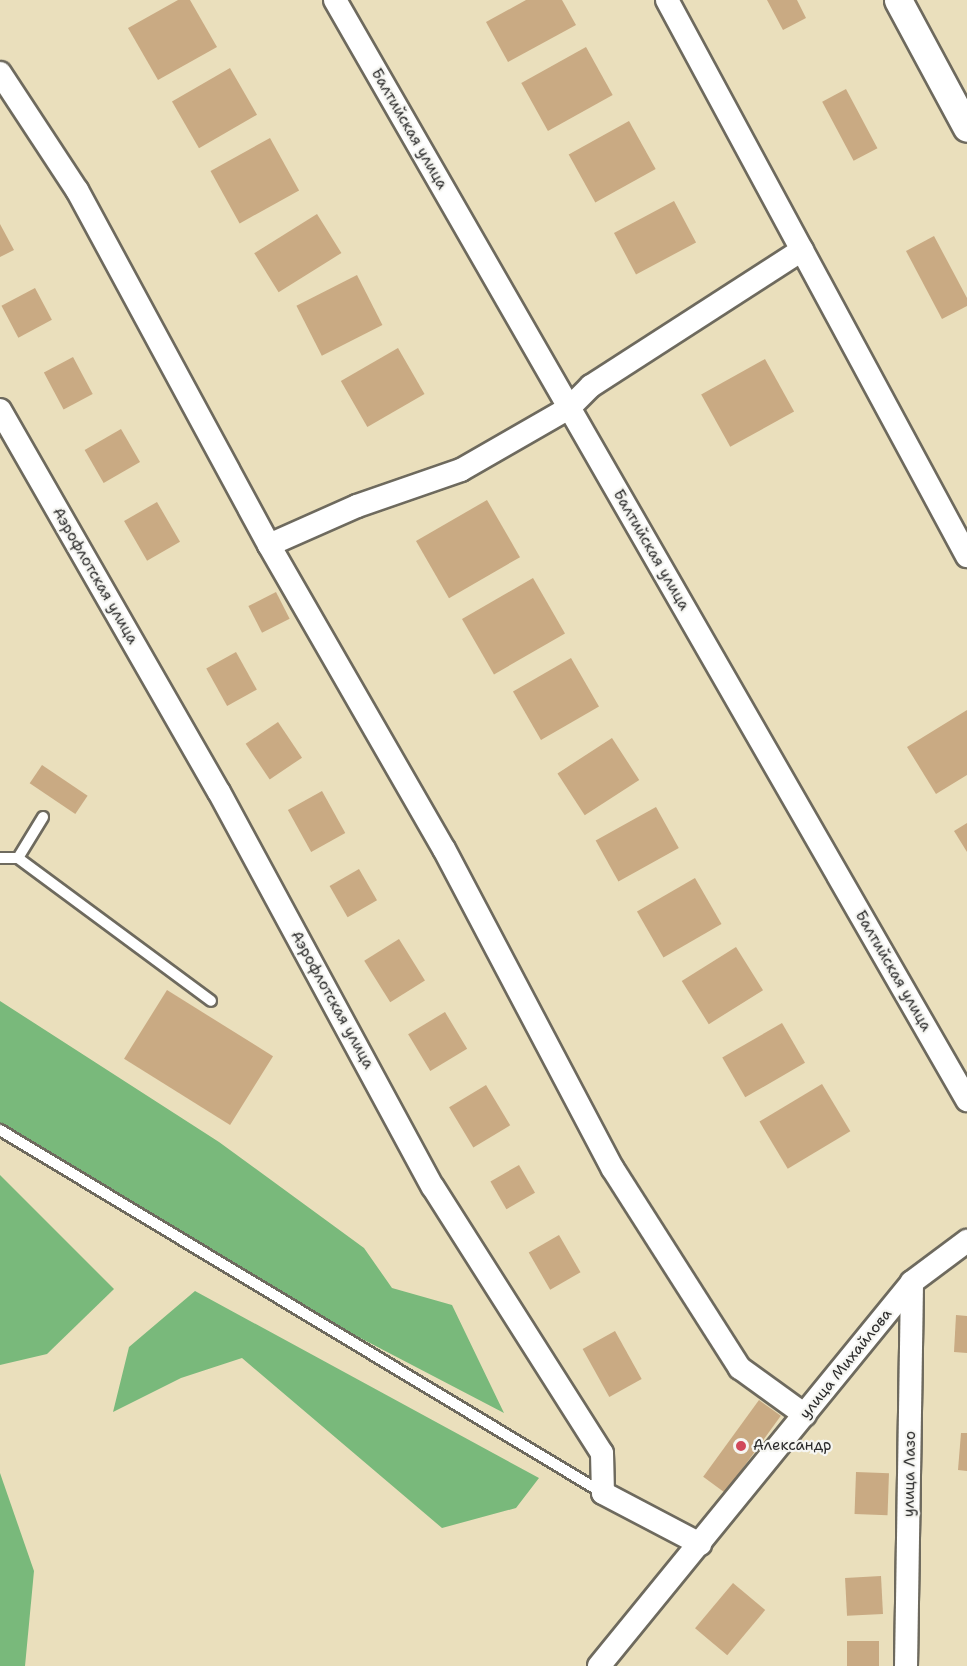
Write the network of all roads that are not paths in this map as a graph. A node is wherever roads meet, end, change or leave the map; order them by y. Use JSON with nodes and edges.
{"nodes":[{"id":1,"x":335,"y":0,"type":"edge"},
{"id":2,"x":667,"y":0,"type":"edge"},
{"id":3,"x":898,"y":0,"type":"edge"},
{"id":4,"x":0,"y":73,"type":"edge"},
{"id":5,"x":967,"y":128,"type":"edge"},
{"id":6,"x":802,"y":250,"type":"junction"},
{"id":7,"x":569,"y":408,"type":"junction"},
{"id":8,"x":0,"y":410,"type":"edge"},
{"id":9,"x":269,"y":545,"type":"junction"},
{"id":10,"x":967,"y":556,"type":"edge"},
{"id":11,"x":43,"y":817,"type":"dead end"},
{"id":12,"x":0,"y":858,"type":"edge"},
{"id":13,"x":18,"y":858,"type":"junction"},
{"id":14,"x":211,"y":1001,"type":"dead end"},
{"id":15,"x":967,"y":1100,"type":"edge"},
{"id":16,"x":0,"y":1130,"type":"edge"},
{"id":17,"x":967,"y":1241,"type":"edge"},
{"id":18,"x":912,"y":1282,"type":"junction"},
{"id":19,"x":805,"y":1414,"type":"junction"},
{"id":20,"x":603,"y":1493,"type":"junction"},
{"id":21,"x":700,"y":1544,"type":"junction"},
{"id":22,"x":598,"y":1666,"type":"edge"},
{"id":23,"x":906,"y":1666,"type":"edge"}],
"edges":[{"from":1,"to":7,"type":"street","name":"Балтийская улица"},
{"from":2,"to":6,"type":"street"},
{"from":3,"to":5,"type":"street"},
{"from":4,"to":9,"type":"street"},
{"from":6,"to":7,"type":"street"},
{"from":6,"to":10,"type":"street"},
{"from":7,"to":9,"type":"street"},
{"from":7,"to":15,"type":"street","name":"Балтийская улица"},
{"from":8,"to":20,"type":"street","name":"Аэрофлотская улица"},
{"from":9,"to":19,"type":"street"},
{"from":11,"to":13,"type":"lane"},
{"from":12,"to":13,"type":"lane"},
{"from":13,"to":14,"type":"lane"},
{"from":16,"to":20,"type":"lane"},
{"from":17,"to":18,"type":"street","name":"улица Михайлова"},
{"from":18,"to":19,"type":"street","name":"улица Михайлова"},
{"from":18,"to":23,"type":"street","name":"улица Лазо"},
{"from":19,"to":21,"type":"street","name":"улица Михайлова"},
{"from":20,"to":21,"type":"street"},
{"from":21,"to":22,"type":"street","name":"улица Михайлова"}]}
